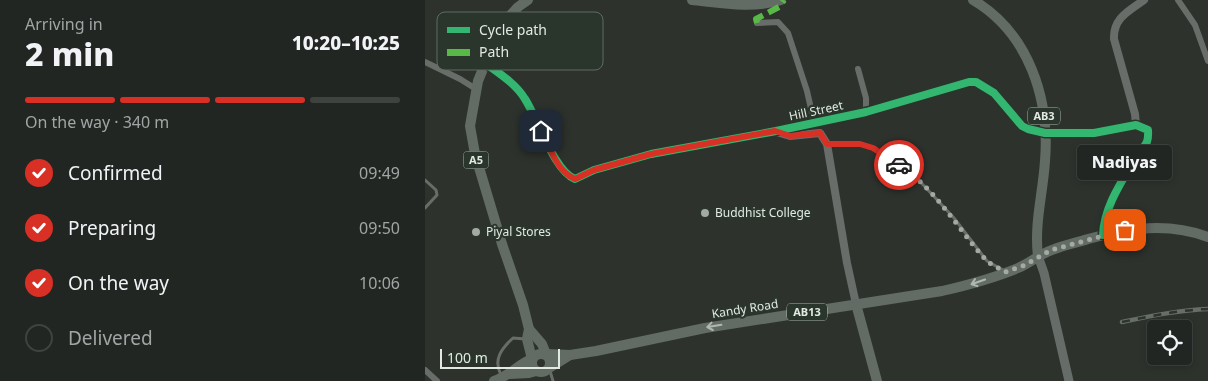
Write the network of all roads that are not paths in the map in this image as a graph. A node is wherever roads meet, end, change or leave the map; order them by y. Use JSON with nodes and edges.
{"nodes":[{"id":1,"x":528,"y":0,"type":"edge"},
{"id":2,"x":692,"y":0,"type":"edge"},
{"id":3,"x":781,"y":0,"type":"edge"},
{"id":4,"x":973,"y":0,"type":"edge"},
{"id":5,"x":1144,"y":0,"type":"edge"},
{"id":6,"x":1178,"y":0,"type":"edge"},
{"id":7,"x":514,"y":12,"type":"edge"},
{"id":8,"x":757,"y":23,"type":"dead end"},
{"id":9,"x":1208,"y":61,"type":"edge"},
{"id":10,"x":425,"y":62,"type":"edge"},
{"id":11,"x":437,"y":68,"type":"edge"},
{"id":12,"x":858,"y":69,"type":"dead end"},
{"id":13,"x":441,"y":70,"type":"edge"},
{"id":14,"x":482,"y":70,"type":"edge"},
{"id":15,"x":494,"y":70,"type":"edge"},
{"id":16,"x":475,"y":89,"type":"junction"},
{"id":17,"x":866,"y":112,"type":"junction"},
{"id":18,"x":814,"y":122,"type":"junction"},
{"id":19,"x":1136,"y":125,"type":"junction"},
{"id":20,"x":775,"y":131,"type":"junction"},
{"id":21,"x":1045,"y":133,"type":"junction"},
{"id":22,"x":827,"y":144,"type":"junction"},
{"id":23,"x":425,"y":180,"type":"edge"},
{"id":24,"x":425,"y":208,"type":"edge"},
{"id":25,"x":1103,"y":235,"type":"junction"},
{"id":26,"x":1208,"y":237,"type":"edge"},
{"id":27,"x":1038,"y":256,"type":"junction"},
{"id":28,"x":1005,"y":272,"type":"junction"},
{"id":29,"x":856,"y":304,"type":"junction"},
{"id":30,"x":529,"y":329,"type":"junction"},
{"id":31,"x":527,"y":339,"type":"junction"},
{"id":32,"x":546,"y":354,"type":"junction"},
{"id":33,"x":570,"y":355,"type":"junction"},
{"id":34,"x":532,"y":359,"type":"junction"},
{"id":35,"x":549,"y":368,"type":"junction"},
{"id":36,"x":425,"y":370,"type":"edge"},
{"id":37,"x":533,"y":375,"type":"edge"},
{"id":38,"x":502,"y":378,"type":"edge"},
{"id":39,"x":437,"y":381,"type":"edge"},
{"id":40,"x":553,"y":381,"type":"edge"},
{"id":41,"x":877,"y":381,"type":"edge"},
{"id":42,"x":1069,"y":381,"type":"edge"}],
"edges":[{"from":1,"to":7,"type":"highway","number":"A5"},
{"from":2,"to":3,"type":"highway"},
{"from":4,"to":21,"type":"main road","number":"AB3"},
{"from":5,"to":19,"type":"street"},
{"from":6,"to":9,"type":"street"},
{"from":8,"to":18,"type":"street"},
{"from":10,"to":11,"type":"street"},
{"from":12,"to":17,"type":"street"},
{"from":13,"to":16,"type":"street"},
{"from":14,"to":16,"type":"highway","number":"A5"},
{"from":15,"to":20,"type":"street","name":"Hill Street"},
{"from":16,"to":30,"type":"highway","number":"A5"},
{"from":17,"to":18,"type":"street","name":"Hill Street"},
{"from":17,"to":21,"type":"street","name":"Hill Street"},
{"from":18,"to":20,"type":"street","name":"Hill Street"},
{"from":19,"to":21,"type":"street","name":"Hill Street"},
{"from":19,"to":25,"type":"street"},
{"from":20,"to":22,"type":"street"},
{"from":21,"to":27,"type":"main road","number":"AB3"},
{"from":22,"to":28,"type":"lane"},
{"from":22,"to":29,"type":"street"},
{"from":23,"to":24,"type":"lane"},
{"from":25,"to":26,"type":"main road","number":"AB13"},
{"from":25,"to":27,"type":"main road","number":"AB13"},
{"from":27,"to":28,"type":"main road","name":"Kandy Road","number":"AB13"},
{"from":27,"to":42,"type":"main road"},
{"from":28,"to":29,"type":"main road","name":"Kandy Road","number":"AB13","one_way":true},
{"from":29,"to":33,"type":"main road","name":"Kandy Road","number":"AB13","one_way":true},
{"from":29,"to":41,"type":"main road"},
{"from":30,"to":31,"type":"highway","number":"A5"},
{"from":30,"to":32,"type":"highway","number":"A5"},
{"from":31,"to":34,"type":"highway","number":"A5"},
{"from":31,"to":38,"type":"lane"},
{"from":32,"to":33,"type":"main road","name":"Kandy Road","number":"AB13"},
{"from":32,"to":34,"type":"highway"},
{"from":32,"to":35,"type":"highway"},
{"from":33,"to":35,"type":"main road","name":"Kandy Road","number":"AB13"},
{"from":34,"to":37,"type":"highway"},
{"from":34,"to":38,"type":"highway"},
{"from":35,"to":37,"type":"highway"},
{"from":35,"to":40,"type":"lane"},
{"from":36,"to":39,"type":"street"},
{"from":37,"to":38,"type":"highway"}]}
